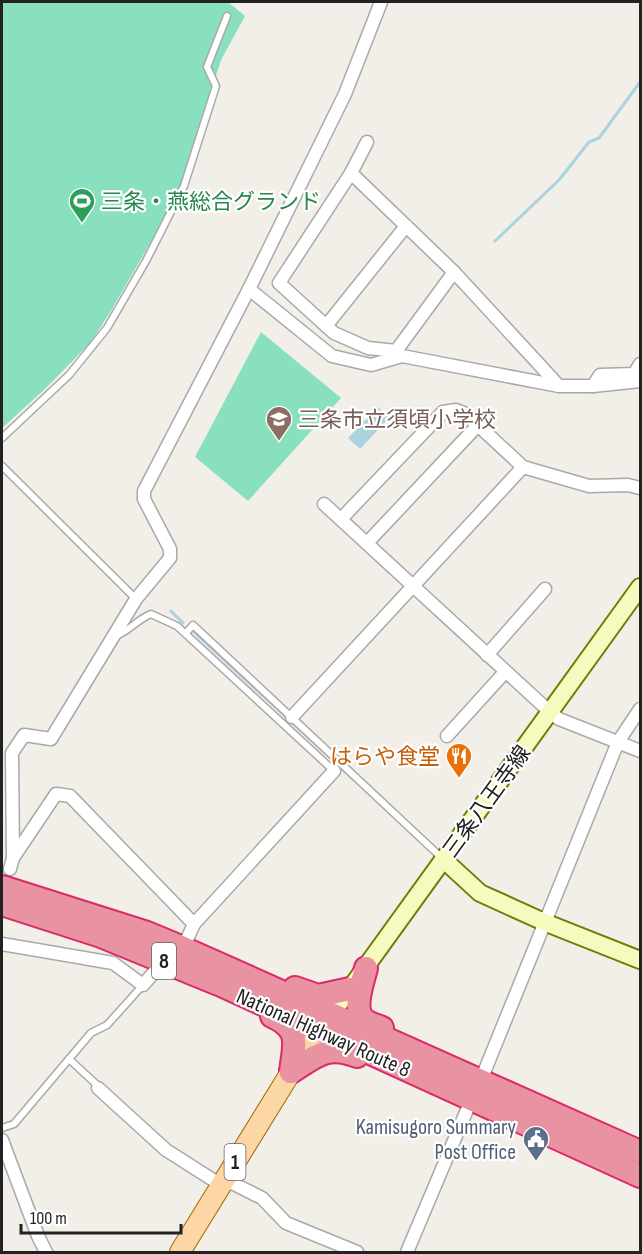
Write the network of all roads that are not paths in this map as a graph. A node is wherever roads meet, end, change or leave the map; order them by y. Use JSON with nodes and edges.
{"nodes":[{"id":1,"x":381,"y":2,"type":"edge"},
{"id":2,"x":227,"y":16,"type":"dead end"},
{"id":3,"x":367,"y":142,"type":"dead end"},
{"id":4,"x":351,"y":173,"type":"junction"},
{"id":5,"x":406,"y":226,"type":"junction"},
{"id":6,"x":454,"y":272,"type":"junction"},
{"id":7,"x":249,"y":289,"type":"junction"},
{"id":8,"x":326,"y":326,"type":"junction"},
{"id":9,"x":399,"y":353,"type":"junction"},
{"id":10,"x":640,"y":364,"type":"edge"},
{"id":11,"x":640,"y":381,"type":"edge"},
{"id":12,"x":559,"y":386,"type":"junction"},
{"id":13,"x":593,"y":386,"type":"junction"},
{"id":14,"x":478,"y":425,"type":"junction"},
{"id":15,"x":2,"y":438,"type":"edge"},
{"id":16,"x":2,"y":466,"type":"edge"},
{"id":17,"x":523,"y":467,"type":"junction"},
{"id":18,"x":640,"y":488,"type":"edge"},
{"id":19,"x":324,"y":504,"type":"dead end"},
{"id":20,"x":341,"y":519,"type":"junction"},
{"id":21,"x":367,"y":543,"type":"junction"},
{"id":22,"x":413,"y":585,"type":"junction"},
{"id":23,"x":640,"y":587,"type":"edge"},
{"id":24,"x":545,"y":589,"type":"dead end"},
{"id":25,"x":136,"y":599,"type":"junction"},
{"id":26,"x":186,"y":633,"type":"junction"},
{"id":27,"x":111,"y":638,"type":"junction"},
{"id":28,"x":487,"y":655,"type":"junction"},
{"id":29,"x":505,"y":672,"type":"junction"},
{"id":30,"x":640,"y":709,"type":"edge"},
{"id":31,"x":550,"y":712,"type":"junction"},
{"id":32,"x":292,"y":717,"type":"junction"},
{"id":33,"x":447,"y":736,"type":"dead end"},
{"id":34,"x":618,"y":742,"type":"junction"},
{"id":35,"x":640,"y":751,"type":"edge"},
{"id":36,"x":338,"y":767,"type":"junction"},
{"id":37,"x":444,"y":859,"type":"junction"},
{"id":38,"x":8,"y":872,"type":"edge"},
{"id":39,"x":2,"y":904,"type":"edge"},
{"id":40,"x":544,"y":922,"type":"junction"},
{"id":41,"x":194,"y":924,"type":"junction"},
{"id":42,"x":2,"y":944,"type":"edge"},
{"id":43,"x":183,"y":948,"type":"junction"},
{"id":44,"x":640,"y":960,"type":"edge"},
{"id":45,"x":164,"y":961,"type":"junction"},
{"id":46,"x":366,"y":968,"type":"junction"},
{"id":47,"x":251,"y":979,"type":"junction"},
{"id":48,"x":142,"y":985,"type":"junction"},
{"id":49,"x":221,"y":986,"type":"junction"},
{"id":50,"x":350,"y":989,"type":"junction"},
{"id":51,"x":326,"y":1023,"type":"junction"},
{"id":52,"x":69,"y":1059,"type":"junction"},
{"id":53,"x":438,"y":1062,"type":"junction"},
{"id":54,"x":409,"y":1070,"type":"junction"},
{"id":55,"x":291,"y":1072,"type":"junction"},
{"id":56,"x":98,"y":1088,"type":"joint"},
{"id":57,"x":476,"y":1089,"type":"junction"},
{"id":58,"x":2,"y":1128,"type":"edge"},
{"id":59,"x":2,"y":1140,"type":"edge"},
{"id":60,"x":640,"y":1152,"type":"edge"},
{"id":61,"x":640,"y":1176,"type":"edge"},
{"id":62,"x":221,"y":1185,"type":"junction"},
{"id":63,"x":340,"y":1249,"type":"edge"},
{"id":64,"x":46,"y":1252,"type":"edge"},
{"id":65,"x":180,"y":1252,"type":"edge"},
{"id":66,"x":357,"y":1252,"type":"edge"},
{"id":67,"x":407,"y":1252,"type":"edge"}],
"edges":[{"from":1,"to":7,"type":"street"},
{"from":2,"to":15,"type":"lane"},
{"from":3,"to":4,"type":"street"},
{"from":4,"to":5,"type":"street"},
{"from":4,"to":8,"type":"street"},
{"from":5,"to":6,"type":"street"},
{"from":5,"to":8,"type":"street"},
{"from":6,"to":9,"type":"street"},
{"from":6,"to":12,"type":"street"},
{"from":7,"to":9,"type":"street"},
{"from":7,"to":25,"type":"street"},
{"from":8,"to":9,"type":"street"},
{"from":9,"to":12,"type":"street"},
{"from":10,"to":13,"type":"street"},
{"from":11,"to":13,"type":"street"},
{"from":12,"to":13,"type":"street"},
{"from":14,"to":17,"type":"street"},
{"from":14,"to":20,"type":"street"},
{"from":14,"to":21,"type":"street"},
{"from":16,"to":25,"type":"lane"},
{"from":17,"to":18,"type":"street"},
{"from":17,"to":22,"type":"street"},
{"from":19,"to":20,"type":"street"},
{"from":20,"to":21,"type":"street"},
{"from":21,"to":22,"type":"street"},
{"from":22,"to":28,"type":"street"},
{"from":22,"to":32,"type":"street"},
{"from":23,"to":31,"type":"main road","name":"三条八王寺線"},
{"from":24,"to":28,"type":"street"},
{"from":25,"to":27,"type":"street"},
{"from":26,"to":27,"type":"lane"},
{"from":26,"to":32,"type":"lane"},
{"from":26,"to":36,"type":"lane"},
{"from":27,"to":38,"type":"street"},
{"from":28,"to":29,"type":"street"},
{"from":29,"to":31,"type":"street"},
{"from":29,"to":33,"type":"street"},
{"from":30,"to":34,"type":"street"},
{"from":31,"to":34,"type":"street"},
{"from":31,"to":37,"type":"main road","name":"三条八王寺線"},
{"from":32,"to":36,"type":"lane"},
{"from":34,"to":35,"type":"street"},
{"from":34,"to":40,"type":"street"},
{"from":36,"to":37,"type":"lane"},
{"from":36,"to":41,"type":"street"},
{"from":37,"to":40,"type":"main road"},
{"from":37,"to":46,"type":"main road","name":"三条八王寺線"},
{"from":38,"to":41,"type":"street"},
{"from":38,"to":43,"type":"highway","name":"National Highway Route 8","number":"8"},
{"from":39,"to":45,"type":"highway","name":"National Highway Route 8","number":"8"},
{"from":40,"to":44,"type":"main road"},
{"from":40,"to":57,"type":"street"},
{"from":41,"to":43,"type":"street"},
{"from":42,"to":48,"type":"street"},
{"from":43,"to":47,"type":"highway","name":"National Highway Route 8","number":"8"},
{"from":45,"to":48,"type":"street"},
{"from":45,"to":49,"type":"highway","name":"National Highway Route 8","number":"8"},
{"from":46,"to":50,"type":"main road","name":"三条八王寺線"},
{"from":46,"to":53,"type":"highway"},
{"from":47,"to":50,"type":"highway"},
{"from":47,"to":51,"type":"highway","name":"National Highway Route 8","number":"8"},
{"from":48,"to":52,"type":"lane"},
{"from":49,"to":51,"type":"highway","name":"National Highway Route 8","number":"8"},
{"from":49,"to":55,"type":"highway"},
{"from":50,"to":51,"type":"main road","name":"三条八王寺線"},
{"from":51,"to":53,"type":"highway","name":"National Highway Route 8","number":"8"},
{"from":51,"to":54,"type":"highway","name":"National Highway Route 8","number":"8"},
{"from":51,"to":55,"type":"main road","number":"1"},
{"from":52,"to":56,"type":"lane"},
{"from":52,"to":58,"type":"lane"},
{"from":53,"to":57,"type":"highway","name":"National Highway Route 8","number":"8"},
{"from":54,"to":55,"type":"highway"},
{"from":54,"to":57,"type":"highway","name":"National Highway Route 8","number":"8"},
{"from":55,"to":62,"type":"main road","number":"1"},
{"from":56,"to":62,"type":"street"},
{"from":57,"to":60,"type":"highway","name":"National Highway Route 8","number":"8"},
{"from":57,"to":61,"type":"highway","name":"National Highway Route 8","number":"8"},
{"from":57,"to":67,"type":"street"},
{"from":59,"to":64,"type":"street"},
{"from":62,"to":63,"type":"street"},
{"from":62,"to":65,"type":"main road","number":"1"},
{"from":63,"to":66,"type":"street"}]}
